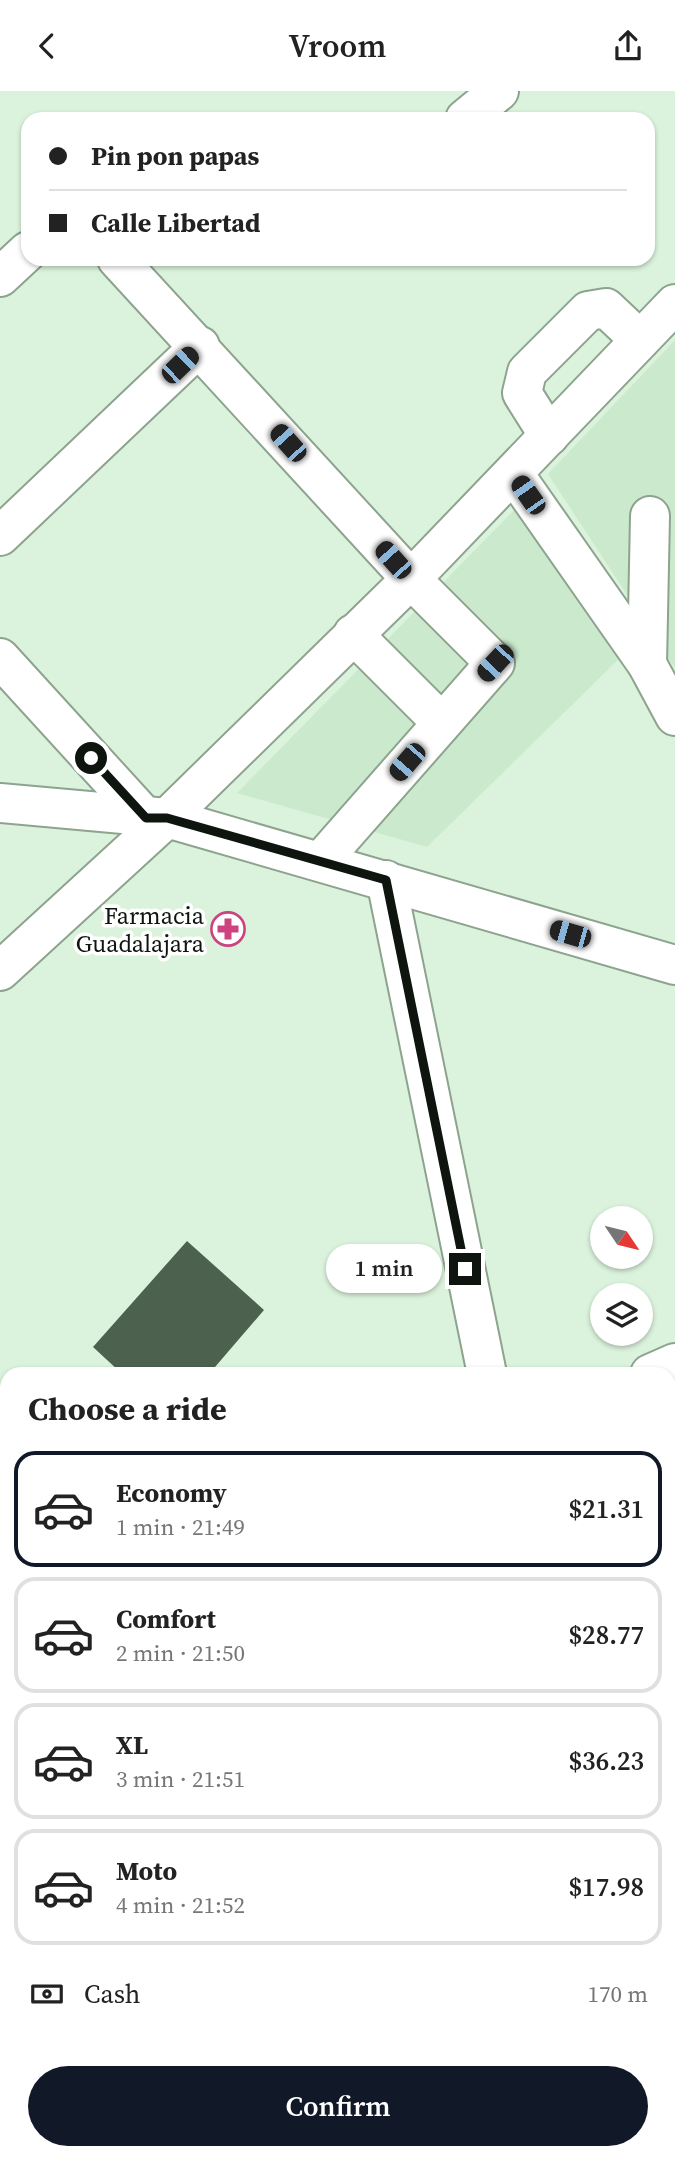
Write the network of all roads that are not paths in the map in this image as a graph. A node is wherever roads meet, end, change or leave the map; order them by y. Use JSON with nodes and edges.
{"nodes":[{"id":1,"x":499,"y":91,"type":"edge"},
{"id":2,"x":474,"y":112,"type":"edge"},
{"id":3,"x":21,"y":258,"type":"edge"},
{"id":4,"x":124,"y":266,"type":"edge"},
{"id":5,"x":0,"y":277,"type":"edge"},
{"id":6,"x":675,"y":304,"type":"edge"},
{"id":7,"x":640,"y":340,"type":"junction"},
{"id":8,"x":200,"y":346,"type":"junction"},
{"id":9,"x":549,"y":436,"type":"junction"},
{"id":10,"x":514,"y":474,"type":"junction"},
{"id":11,"x":650,"y":516,"type":"dead end"},
{"id":12,"x":0,"y":536,"type":"edge"},
{"id":13,"x":411,"y":579,"type":"junction"},
{"id":14,"x":352,"y":634,"type":"junction"},
{"id":15,"x":0,"y":658,"type":"edge"},
{"id":16,"x":647,"y":663,"type":"junction"},
{"id":17,"x":675,"y":716,"type":"edge"},
{"id":18,"x":441,"y":722,"type":"junction"},
{"id":19,"x":0,"y":803,"type":"edge"},
{"id":20,"x":156,"y":818,"type":"junction"},
{"id":21,"x":321,"y":861,"type":"junction"},
{"id":22,"x":386,"y":880,"type":"junction"},
{"id":23,"x":675,"y":965,"type":"edge"},
{"id":24,"x":0,"y":971,"type":"edge"},
{"id":25,"x":486,"y":1367,"type":"edge"}],
"edges":[{"from":1,"to":2,"type":"street"},
{"from":3,"to":5,"type":"street"},
{"from":4,"to":8,"type":"street"},
{"from":6,"to":7,"type":"street"},
{"from":7,"to":9,"type":"street"},
{"from":7,"to":9,"type":"street"},
{"from":8,"to":12,"type":"street"},
{"from":8,"to":13,"type":"street"},
{"from":9,"to":10,"type":"street"},
{"from":10,"to":13,"type":"street"},
{"from":10,"to":16,"type":"street"},
{"from":11,"to":16,"type":"street"},
{"from":13,"to":14,"type":"street"},
{"from":13,"to":18,"type":"street"},
{"from":14,"to":18,"type":"street"},
{"from":14,"to":20,"type":"street"},
{"from":15,"to":20,"type":"street"},
{"from":16,"to":17,"type":"street"},
{"from":18,"to":21,"type":"street"},
{"from":19,"to":20,"type":"street"},
{"from":20,"to":21,"type":"street"},
{"from":20,"to":24,"type":"street"},
{"from":21,"to":22,"type":"street"},
{"from":22,"to":23,"type":"street"},
{"from":22,"to":25,"type":"street"}]}
